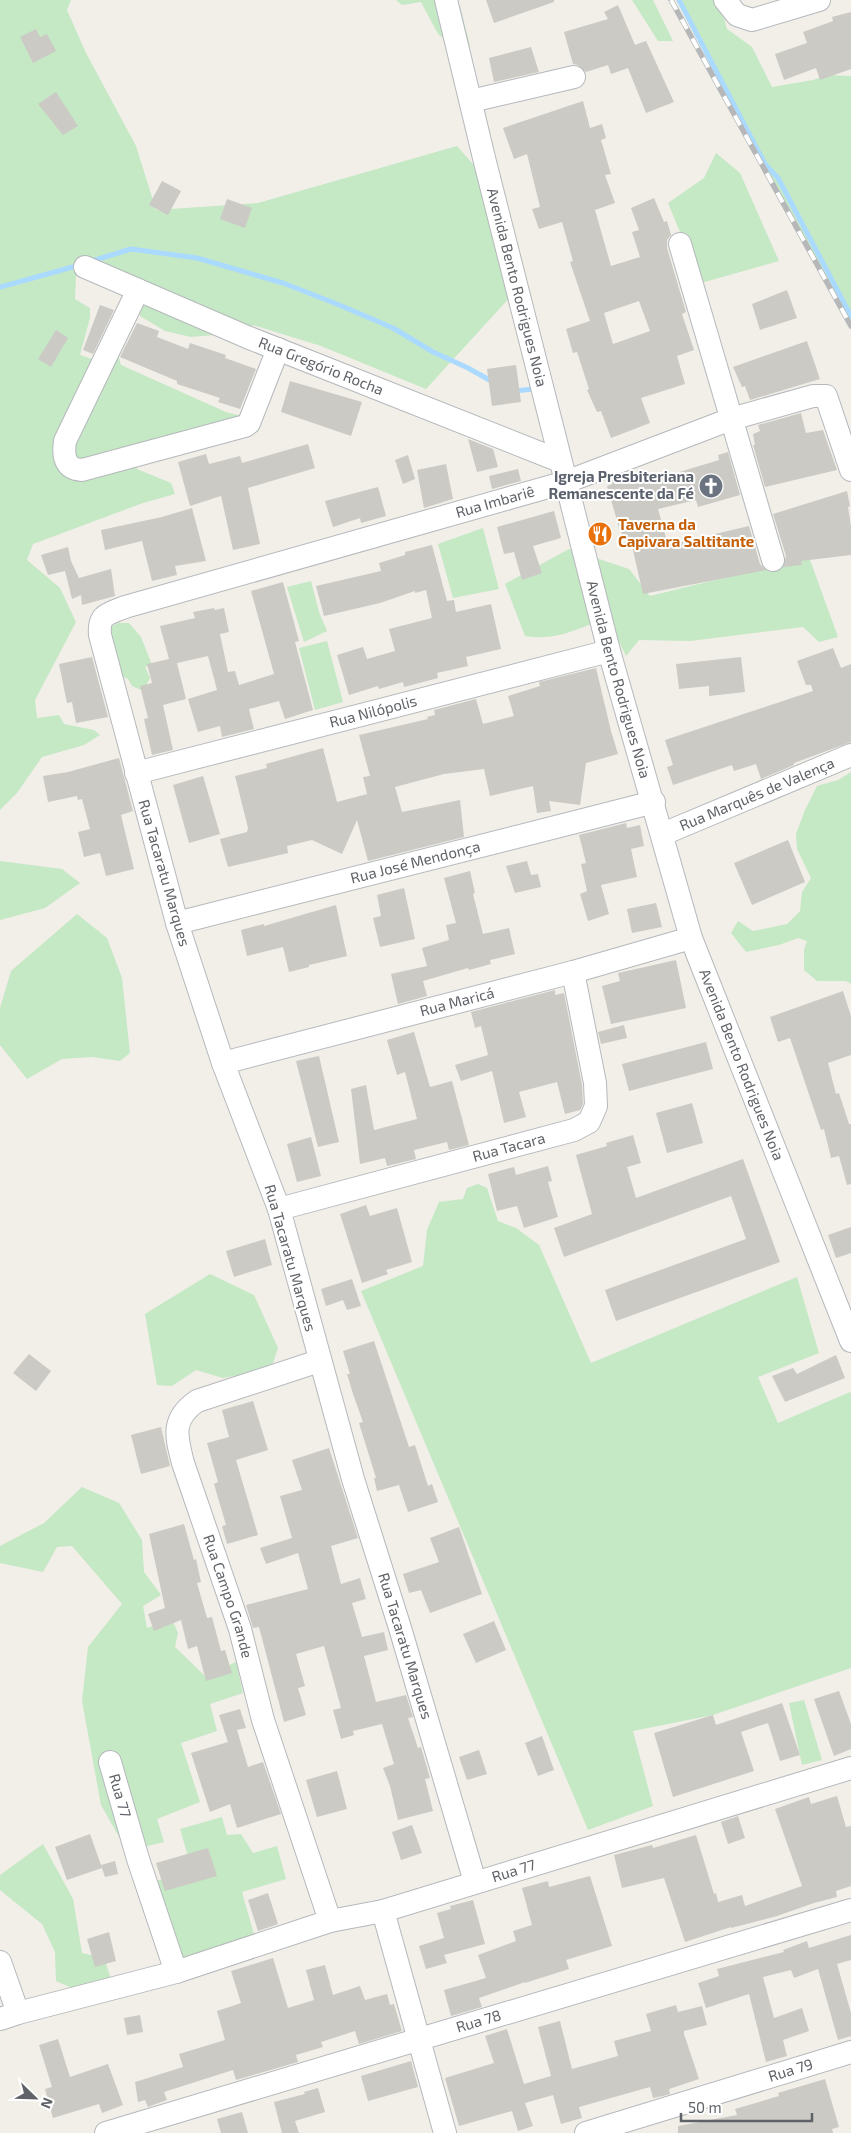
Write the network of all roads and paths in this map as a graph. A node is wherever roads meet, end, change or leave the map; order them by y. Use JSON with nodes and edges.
{"nodes":[{"id":1,"x":446,"y":0,"type":"edge"},
{"id":2,"x":725,"y":0,"type":"edge"},
{"id":3,"x":819,"y":0,"type":"edge"},
{"id":4,"x":574,"y":77,"type":"dead end"},
{"id":5,"x":471,"y":101,"type":"junction"},
{"id":6,"x":680,"y":244,"type":"dead end"},
{"id":7,"x":85,"y":266,"type":"dead end"},
{"id":8,"x":138,"y":290,"type":"junction"},
{"id":9,"x":278,"y":350,"type":"junction"},
{"id":10,"x":731,"y":419,"type":"junction"},
{"id":11,"x":851,"y":470,"type":"edge"},
{"id":12,"x":563,"y":472,"type":"junction"},
{"id":13,"x":773,"y":560,"type":"dead end"},
{"id":14,"x":100,"y":635,"type":"joint"},
{"id":15,"x":609,"y":651,"type":"junction"},
{"id":16,"x":851,"y":755,"type":"edge"},
{"id":17,"x":136,"y":773,"type":"junction"},
{"id":18,"x":654,"y":802,"type":"junction"},
{"id":19,"x":663,"y":834,"type":"junction"},
{"id":20,"x":177,"y":923,"type":"junction"},
{"id":21,"x":692,"y":938,"type":"junction"},
{"id":22,"x":573,"y":972,"type":"junction"},
{"id":23,"x":222,"y":1063,"type":"junction"},
{"id":24,"x":278,"y":1209,"type":"junction"},
{"id":25,"x":846,"y":1314,"type":"edge"},
{"id":26,"x":851,"y":1341,"type":"edge"},
{"id":27,"x":319,"y":1361,"type":"junction"},
{"id":28,"x":110,"y":1762,"type":"dead end"},
{"id":29,"x":851,"y":1768,"type":"edge"},
{"id":30,"x":475,"y":1882,"type":"junction"},
{"id":31,"x":851,"y":1910,"type":"edge"},
{"id":32,"x":383,"y":1911,"type":"junction"},
{"id":33,"x":330,"y":1921,"type":"junction"},
{"id":34,"x":0,"y":1962,"type":"edge"},
{"id":35,"x":176,"y":1972,"type":"junction"},
{"id":36,"x":9,"y":2016,"type":"edge"},
{"id":37,"x":420,"y":2040,"type":"junction"},
{"id":38,"x":851,"y":2052,"type":"edge"},
{"id":39,"x":106,"y":2133,"type":"edge"},
{"id":40,"x":445,"y":2133,"type":"edge"},
{"id":41,"x":586,"y":2133,"type":"edge"}],
"edges":[{"from":1,"to":5,"type":"street","name":"Avenida Bento Rodrigues Noia"},
{"from":2,"to":3,"type":"street"},
{"from":4,"to":5,"type":"street"},
{"from":5,"to":12,"type":"street","name":"Avenida Bento Rodrigues Noia"},
{"from":6,"to":10,"type":"street"},
{"from":7,"to":8,"type":"street","name":"Rua Gregório Rocha"},
{"from":8,"to":9,"type":"street","name":"Rua Gregório Rocha"},
{"from":8,"to":9,"type":"street"},
{"from":9,"to":12,"type":"street","name":"Rua Gregório Rocha"},
{"from":10,"to":11,"type":"street","name":"Rua Imbariê"},
{"from":10,"to":12,"type":"street","name":"Rua Imbariê"},
{"from":10,"to":13,"type":"street"},
{"from":12,"to":14,"type":"street","name":"Rua Imbariê"},
{"from":12,"to":15,"type":"street","name":"Avenida Bento Rodrigues Noia"},
{"from":14,"to":17,"type":"street","name":"Rua Tacaratu Marques"},
{"from":15,"to":17,"type":"street","name":"Rua Nilópolis"},
{"from":15,"to":18,"type":"street","name":"Avenida Bento Rodrigues Noia"},
{"from":16,"to":19,"type":"street","name":"Rua Marquês de Valença"},
{"from":17,"to":20,"type":"street","name":"Rua Tacaratu Marques"},
{"from":18,"to":19,"type":"street","name":"Avenida Bento Rodrigues Noia"},
{"from":18,"to":20,"type":"street","name":"Rua José Mendonça"},
{"from":19,"to":21,"type":"street","name":"Avenida Bento Rodrigues Noia"},
{"from":20,"to":23,"type":"street","name":"Rua Tacaratu Marques"},
{"from":21,"to":22,"type":"street","name":"Rua Maricá"},
{"from":21,"to":25,"type":"street","name":"Avenida Bento Rodrigues Noia"},
{"from":22,"to":23,"type":"street","name":"Rua Maricá"},
{"from":22,"to":24,"type":"street","name":"Rua Tacara"},
{"from":23,"to":24,"type":"street","name":"Rua Tacaratu Marques"},
{"from":24,"to":27,"type":"street","name":"Rua Tacaratu Marques"},
{"from":25,"to":26,"type":"street","name":"Avenida Bento Rodrigues Noia"},
{"from":27,"to":30,"type":"street","name":"Rua Tacaratu Marques"},
{"from":27,"to":33,"type":"street","name":"Rua Campo Grande"},
{"from":28,"to":35,"type":"street","name":"Rua 77"},
{"from":29,"to":30,"type":"street","name":"Rua 77"},
{"from":30,"to":32,"type":"street","name":"Rua 77"},
{"from":31,"to":37,"type":"street","name":"Rua 78"},
{"from":32,"to":33,"type":"street","name":"Rua 77"},
{"from":32,"to":37,"type":"street"},
{"from":33,"to":35,"type":"street","name":"Rua 77"},
{"from":34,"to":36,"type":"street"},
{"from":35,"to":36,"type":"street","name":"Rua 77"},
{"from":37,"to":39,"type":"street","name":"Rua 78"},
{"from":37,"to":40,"type":"street"},
{"from":38,"to":41,"type":"street","name":"Rua 79"}]}
